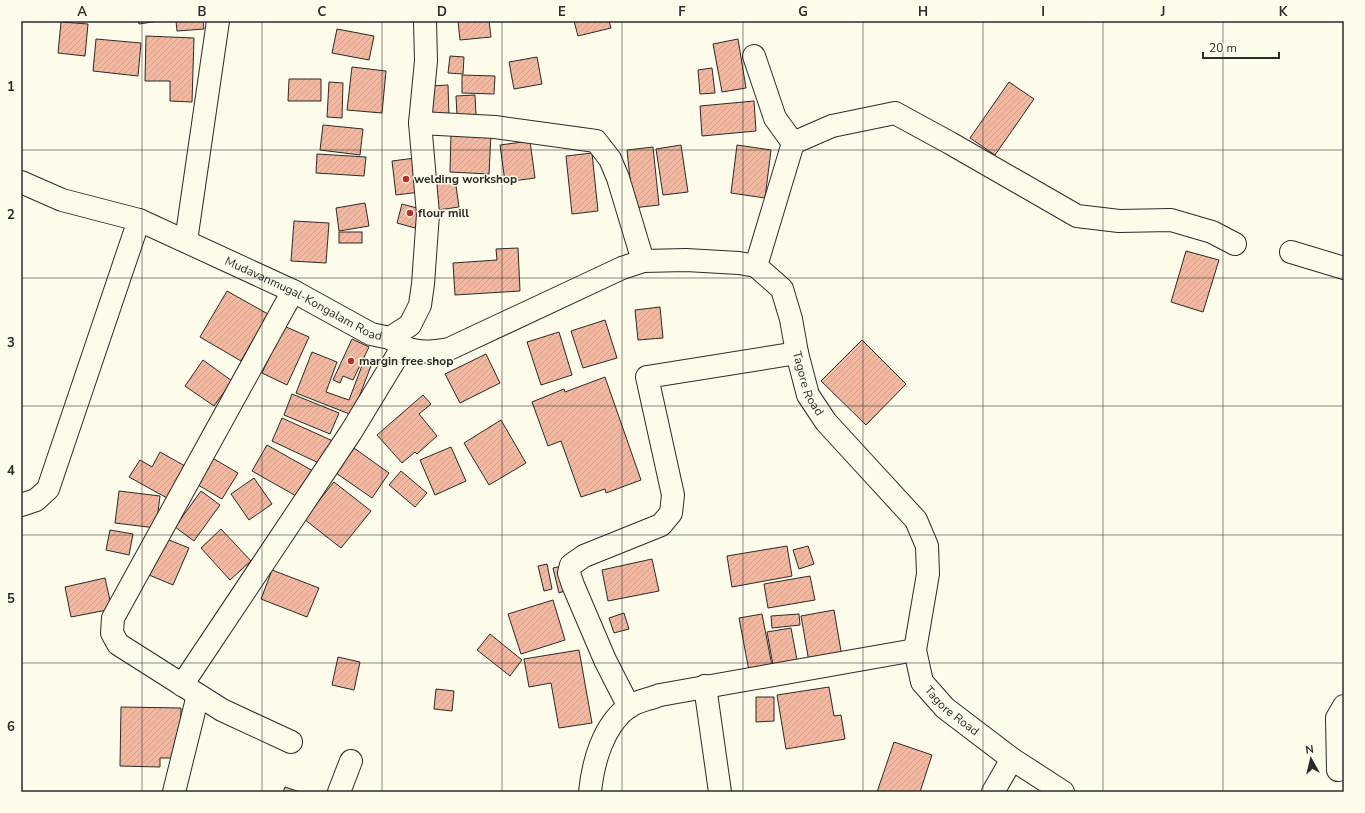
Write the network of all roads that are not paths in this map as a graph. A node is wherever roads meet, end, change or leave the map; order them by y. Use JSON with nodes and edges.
{"nodes":[{"id":1,"x":218,"y":21,"type":"edge"},
{"id":2,"x":424,"y":21,"type":"edge"},
{"id":3,"x":754,"y":56,"type":"dead end"},
{"id":4,"x":420,"y":123,"type":"junction"},
{"id":5,"x":793,"y":144,"type":"junction"},
{"id":6,"x":21,"y":182,"type":"edge"},
{"id":7,"x":139,"y":220,"type":"junction"},
{"id":8,"x":186,"y":241,"type":"junction"},
{"id":9,"x":1235,"y":244,"type":"dead end"},
{"id":10,"x":1291,"y":252,"type":"dead end"},
{"id":11,"x":644,"y":262,"type":"junction"},
{"id":12,"x":756,"y":266,"type":"junction"},
{"id":13,"x":1344,"y":268,"type":"edge"},
{"id":14,"x":293,"y":291,"type":"junction"},
{"id":15,"x":396,"y":343,"type":"junction"},
{"id":16,"x":796,"y":353,"type":"junction"},
{"id":17,"x":21,"y":505,"type":"edge"},
{"id":18,"x":915,"y":650,"type":"junction"},
{"id":19,"x":705,"y":686,"type":"junction"},
{"id":20,"x":190,"y":690,"type":"junction"},
{"id":21,"x":1344,"y":706,"type":"edge"},
{"id":22,"x":629,"y":707,"type":"junction"},
{"id":23,"x":291,"y":742,"type":"dead end"},
{"id":24,"x":1012,"y":760,"type":"junction"},
{"id":25,"x":351,"y":761,"type":"dead end"},
{"id":26,"x":1338,"y":770,"type":"dead end"},
{"id":27,"x":174,"y":792,"type":"edge"},
{"id":28,"x":339,"y":792,"type":"edge"},
{"id":29,"x":590,"y":792,"type":"edge"},
{"id":30,"x":720,"y":792,"type":"edge"},
{"id":31,"x":993,"y":792,"type":"edge"},
{"id":32,"x":1062,"y":792,"type":"edge"}],
"edges":[{"from":1,"to":8,"type":"street"},
{"from":2,"to":4,"type":"street","name":"Mudavanmugal-Kongalam Road"},
{"from":3,"to":5,"type":"street"},
{"from":4,"to":11,"type":"street"},
{"from":4,"to":15,"type":"street","name":"Mudavanmugal-Kongalam Road"},
{"from":5,"to":9,"type":"street"},
{"from":5,"to":12,"type":"street"},
{"from":6,"to":7,"type":"street","name":"Mudavanmugal-Kongalam Road"},
{"from":7,"to":8,"type":"street","name":"Mudavanmugal-Kongalam Road"},
{"from":7,"to":17,"type":"street"},
{"from":8,"to":14,"type":"street","name":"Mudavanmugal-Kongalam Road"},
{"from":10,"to":13,"type":"street"},
{"from":11,"to":12,"type":"street"},
{"from":11,"to":15,"type":"street"},
{"from":12,"to":16,"type":"street","name":"Tagore Road"},
{"from":14,"to":15,"type":"street","name":"Mudavanmugal-Kongalam Road"},
{"from":14,"to":20,"type":"street"},
{"from":15,"to":20,"type":"street"},
{"from":16,"to":18,"type":"street","name":"Tagore Road"},
{"from":16,"to":22,"type":"street"},
{"from":18,"to":19,"type":"street"},
{"from":18,"to":24,"type":"street","name":"Tagore Road"},
{"from":19,"to":22,"type":"street"},
{"from":19,"to":30,"type":"street"},
{"from":20,"to":23,"type":"street"},
{"from":20,"to":27,"type":"street"},
{"from":21,"to":26,"type":"street"},
{"from":22,"to":29,"type":"street"},
{"from":24,"to":31,"type":"street"},
{"from":24,"to":32,"type":"street","name":"Tagore Road"},
{"from":25,"to":28,"type":"street"}]}
